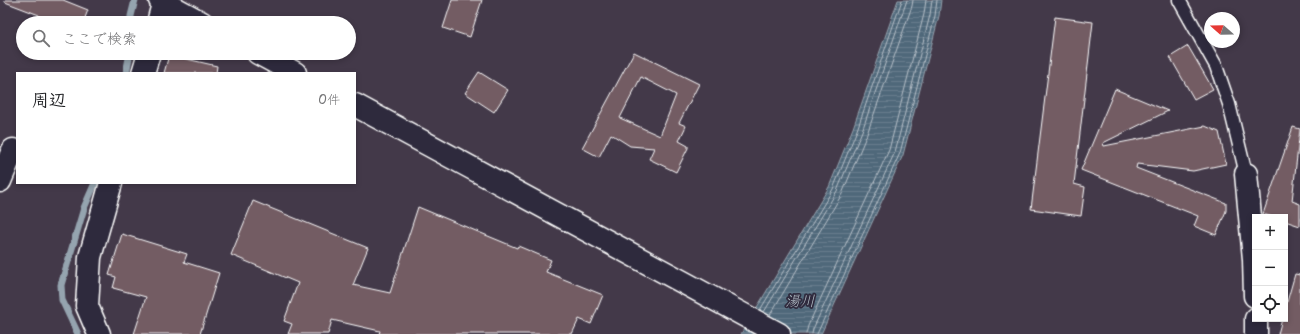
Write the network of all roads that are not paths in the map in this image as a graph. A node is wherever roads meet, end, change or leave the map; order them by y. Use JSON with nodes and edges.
{"nodes":[{"id":1,"x":1179,"y":0,"type":"edge"},
{"id":2,"x":163,"y":1,"type":"edge"},
{"id":3,"x":160,"y":16,"type":"edge"},
{"id":4,"x":190,"y":16,"type":"edge"},
{"id":5,"x":147,"y":60,"type":"edge"},
{"id":6,"x":271,"y":60,"type":"edge"},
{"id":7,"x":143,"y":72,"type":"edge"},
{"id":8,"x":293,"y":72,"type":"edge"},
{"id":9,"x":356,"y":106,"type":"edge"},
{"id":10,"x":13,"y":150,"type":"dead end"},
{"id":11,"x":1246,"y":174,"type":"joint"},
{"id":12,"x":0,"y":181,"type":"edge"},
{"id":13,"x":111,"y":184,"type":"edge"},
{"id":14,"x":1255,"y":286,"type":"edge"},
{"id":15,"x":1256,"y":322,"type":"edge"},
{"id":16,"x":99,"y":334,"type":"edge"},
{"id":17,"x":779,"y":334,"type":"edge"},
{"id":18,"x":1256,"y":334,"type":"edge"}],
"edges":[{"from":1,"to":11,"type":"lane"},
{"from":2,"to":3,"type":"street"},
{"from":2,"to":4,"type":"street"},
{"from":5,"to":7,"type":"street"},
{"from":6,"to":8,"type":"street"},
{"from":9,"to":17,"type":"street"},
{"from":10,"to":12,"type":"street"},
{"from":11,"to":14,"type":"street"},
{"from":13,"to":16,"type":"street"},
{"from":15,"to":18,"type":"street"}]}
